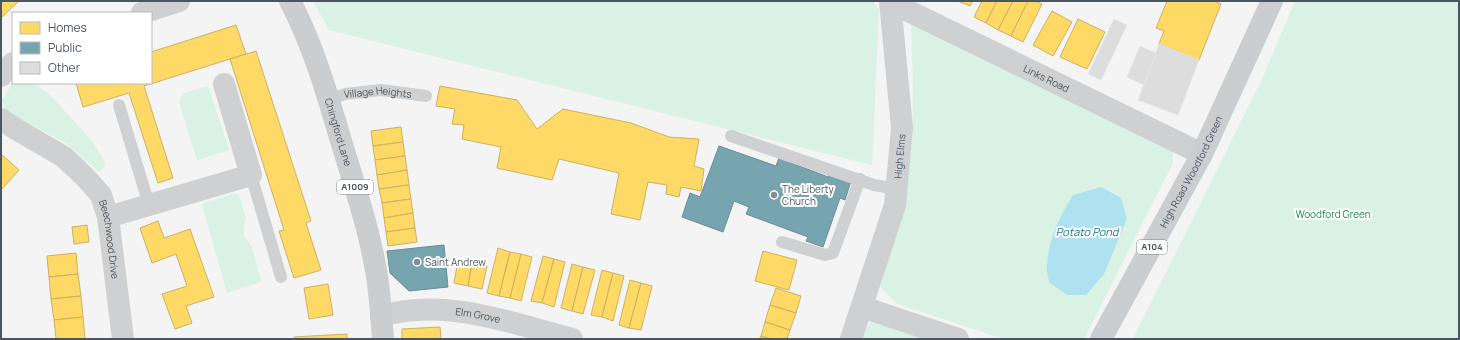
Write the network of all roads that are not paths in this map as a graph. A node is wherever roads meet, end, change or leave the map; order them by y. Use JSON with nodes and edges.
{"nodes":[{"id":1,"x":290,"y":1,"type":"edge"},
{"id":2,"x":890,"y":1,"type":"edge"},
{"id":3,"x":1272,"y":1,"type":"edge"},
{"id":4,"x":174,"y":2,"type":"edge"},
{"id":5,"x":145,"y":12,"type":"edge"},
{"id":6,"x":12,"y":65,"type":"edge"},
{"id":7,"x":1,"y":76,"type":"edge"},
{"id":8,"x":224,"y":84,"type":"dead end"},
{"id":9,"x":426,"y":96,"type":"dead end"},
{"id":10,"x":329,"y":100,"type":"junction"},
{"id":11,"x":119,"y":104,"type":"dead end"},
{"id":12,"x":1,"y":119,"type":"edge"},
{"id":13,"x":731,"y":136,"type":"dead end"},
{"id":14,"x":1202,"y":154,"type":"junction"},
{"id":15,"x":251,"y":175,"type":"junction"},
{"id":16,"x":860,"y":179,"type":"junction"},
{"id":17,"x":897,"y":188,"type":"junction"},
{"id":18,"x":149,"y":205,"type":"junction"},
{"id":19,"x":108,"y":217,"type":"junction"},
{"id":20,"x":782,"y":242,"type":"dead end"},
{"id":21,"x":281,"y":278,"type":"dead end"},
{"id":22,"x":862,"y":306,"type":"junction"},
{"id":23,"x":381,"y":316,"type":"junction"},
{"id":24,"x":123,"y":339,"type":"edge"},
{"id":25,"x":383,"y":339,"type":"edge"},
{"id":26,"x":572,"y":339,"type":"edge"},
{"id":27,"x":850,"y":339,"type":"edge"},
{"id":28,"x":958,"y":339,"type":"edge"},
{"id":29,"x":1101,"y":339,"type":"edge"}],
"edges":[{"from":1,"to":10,"type":"main road","name":"Chingford Lane","number":"A1009"},
{"from":2,"to":14,"type":"street","name":"Links Road"},
{"from":2,"to":17,"type":"street","name":"High Elms"},
{"from":3,"to":14,"type":"main road","name":"High Road Woodford Green","number":"A104"},
{"from":4,"to":5,"type":"street"},
{"from":6,"to":7,"type":"street"},
{"from":8,"to":15,"type":"street"},
{"from":9,"to":10,"type":"lane","name":"Village Heights"},
{"from":10,"to":23,"type":"main road","name":"Chingford Lane","number":"A1009"},
{"from":11,"to":18,"type":"lane"},
{"from":12,"to":19,"type":"street","name":"Beechwood Drive"},
{"from":13,"to":16,"type":"lane"},
{"from":14,"to":29,"type":"main road","name":"High Road Woodford Green","number":"A104"},
{"from":15,"to":18,"type":"street"},
{"from":15,"to":21,"type":"lane"},
{"from":16,"to":17,"type":"lane"},
{"from":16,"to":20,"type":"lane"},
{"from":17,"to":22,"type":"street","name":"High Elms"},
{"from":18,"to":19,"type":"street"},
{"from":19,"to":24,"type":"street","name":"Beechwood Drive"},
{"from":22,"to":27,"type":"street","name":"High Elms"},
{"from":22,"to":28,"type":"street"},
{"from":23,"to":25,"type":"main road","name":"Chingford Lane","number":"A1009"},
{"from":23,"to":26,"type":"street","name":"Elm Grove"}]}
